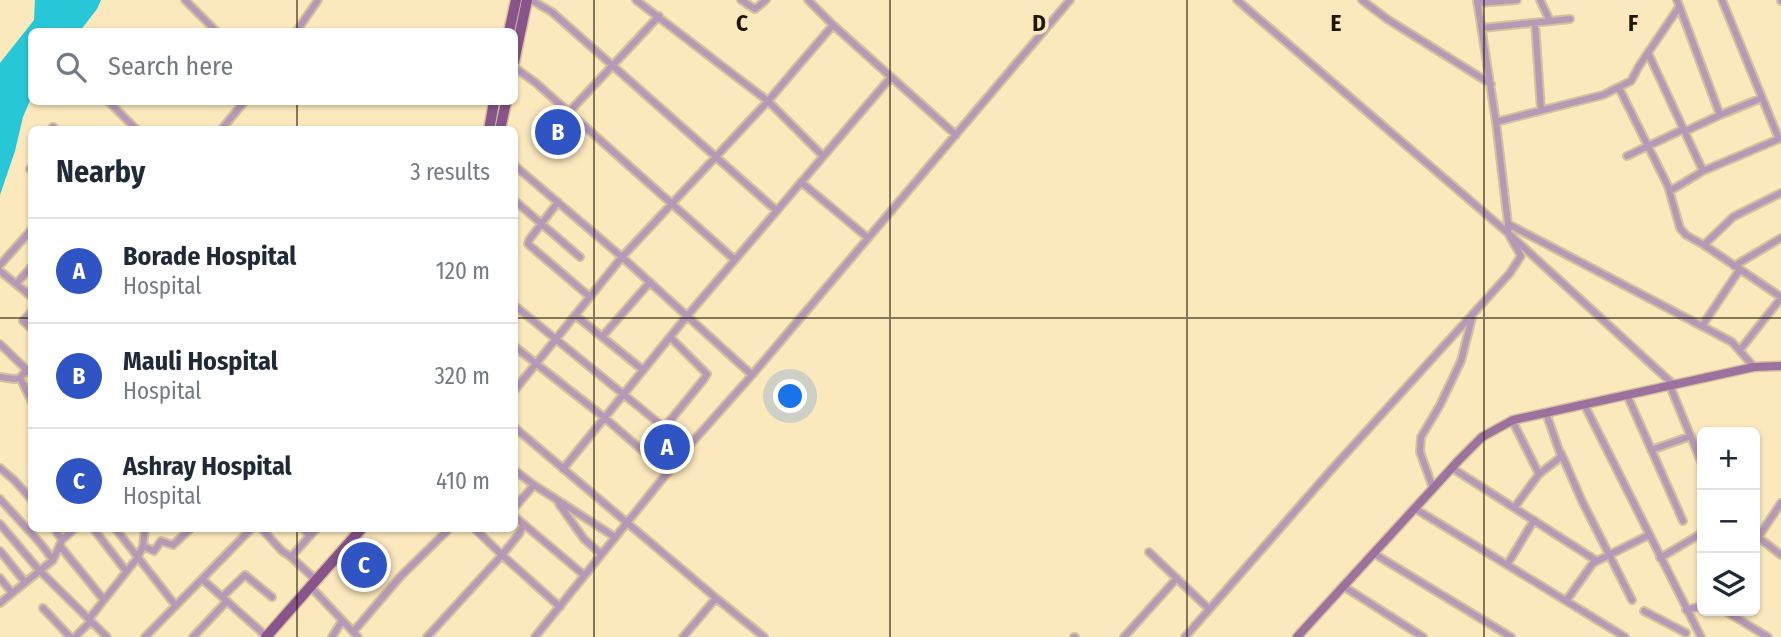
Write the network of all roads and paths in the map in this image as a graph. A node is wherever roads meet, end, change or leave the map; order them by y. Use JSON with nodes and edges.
{"nodes":[{"id":1,"x":185,"y":0,"type":"edge"},
{"id":2,"x":318,"y":0,"type":"edge"},
{"id":3,"x":516,"y":0,"type":"edge"},
{"id":4,"x":529,"y":0,"type":"edge"},
{"id":5,"x":636,"y":0,"type":"edge"},
{"id":6,"x":741,"y":0,"type":"edge"},
{"id":7,"x":766,"y":0,"type":"edge"},
{"id":8,"x":808,"y":0,"type":"edge"},
{"id":9,"x":1070,"y":0,"type":"edge"},
{"id":10,"x":1237,"y":0,"type":"edge"},
{"id":11,"x":1362,"y":0,"type":"edge"},
{"id":12,"x":1380,"y":0,"type":"edge"},
{"id":13,"x":1517,"y":0,"type":"edge"},
{"id":14,"x":1540,"y":0,"type":"edge"},
{"id":15,"x":1722,"y":0,"type":"edge"},
{"id":16,"x":1477,"y":2,"type":"edge"},
{"id":17,"x":1678,"y":4,"type":"edge"},
{"id":18,"x":1372,"y":8,"type":"junction"},
{"id":19,"x":659,"y":16,"type":"junction"},
{"id":20,"x":1570,"y":19,"type":"dead end"},
{"id":21,"x":1550,"y":21,"type":"junction"},
{"id":22,"x":1535,"y":23,"type":"junction"},
{"id":23,"x":833,"y":25,"type":"junction"},
{"id":24,"x":213,"y":28,"type":"edge"},
{"id":25,"x":299,"y":28,"type":"edge"},
{"id":26,"x":510,"y":28,"type":"edge"},
{"id":27,"x":1482,"y":28,"type":"junction"},
{"id":28,"x":518,"y":48,"type":"edge"},
{"id":29,"x":1648,"y":53,"type":"junction"},
{"id":30,"x":613,"y":66,"type":"junction"},
{"id":31,"x":518,"y":68,"type":"edge"},
{"id":32,"x":891,"y":77,"type":"junction"},
{"id":33,"x":1491,"y":84,"type":"junction"},
{"id":34,"x":1619,"y":88,"type":"junction"},
{"id":35,"x":1762,"y":98,"type":"junction"},
{"id":36,"x":768,"y":102,"type":"junction"},
{"id":37,"x":112,"y":105,"type":"edge"},
{"id":38,"x":242,"y":105,"type":"edge"},
{"id":39,"x":493,"y":105,"type":"edge"},
{"id":40,"x":505,"y":105,"type":"edge"},
{"id":41,"x":1541,"y":110,"type":"junction"},
{"id":42,"x":569,"y":112,"type":"junction"},
{"id":43,"x":1720,"y":115,"type":"junction"},
{"id":44,"x":1496,"y":122,"type":"junction"},
{"id":45,"x":133,"y":126,"type":"edge"},
{"id":46,"x":224,"y":126,"type":"edge"},
{"id":47,"x":490,"y":126,"type":"edge"},
{"id":48,"x":501,"y":126,"type":"edge"},
{"id":49,"x":1685,"y":130,"type":"junction"},
{"id":50,"x":956,"y":135,"type":"junction"},
{"id":51,"x":1780,"y":138,"type":"edge"},
{"id":52,"x":1648,"y":146,"type":"junction"},
{"id":53,"x":823,"y":156,"type":"junction"},
{"id":54,"x":1627,"y":156,"type":"dead end"},
{"id":55,"x":716,"y":157,"type":"junction"},
{"id":56,"x":518,"y":168,"type":"edge"},
{"id":57,"x":1703,"y":171,"type":"junction"},
{"id":58,"x":801,"y":182,"type":"junction"},
{"id":59,"x":1670,"y":191,"type":"junction"},
{"id":60,"x":1781,"y":193,"type":"edge"},
{"id":61,"x":558,"y":202,"type":"junction"},
{"id":62,"x":518,"y":203,"type":"edge"},
{"id":63,"x":673,"y":203,"type":"junction"},
{"id":64,"x":777,"y":211,"type":"junction"},
{"id":65,"x":541,"y":223,"type":"junction"},
{"id":66,"x":1508,"y":224,"type":"junction"},
{"id":67,"x":1508,"y":233,"type":"junction"},
{"id":68,"x":28,"y":234,"type":"edge"},
{"id":69,"x":868,"y":238,"type":"junction"},
{"id":70,"x":1781,"y":238,"type":"edge"},
{"id":71,"x":1704,"y":245,"type":"junction"},
{"id":72,"x":580,"y":257,"type":"dead end"},
{"id":73,"x":622,"y":257,"type":"junction"},
{"id":74,"x":735,"y":260,"type":"junction"},
{"id":75,"x":0,"y":265,"type":"edge"},
{"id":76,"x":1737,"y":267,"type":"junction"},
{"id":77,"x":28,"y":270,"type":"edge"},
{"id":78,"x":0,"y":271,"type":"edge"},
{"id":79,"x":650,"y":282,"type":"junction"},
{"id":80,"x":16,"y":284,"type":"junction"},
{"id":81,"x":28,"y":294,"type":"edge"},
{"id":82,"x":590,"y":297,"type":"junction"},
{"id":83,"x":1781,"y":298,"type":"edge"},
{"id":84,"x":518,"y":308,"type":"edge"},
{"id":85,"x":575,"y":315,"type":"junction"},
{"id":86,"x":1472,"y":315,"type":"junction"},
{"id":87,"x":687,"y":316,"type":"junction"},
{"id":88,"x":1702,"y":326,"type":"junction"},
{"id":89,"x":602,"y":337,"type":"junction"},
{"id":90,"x":670,"y":337,"type":"junction"},
{"id":91,"x":556,"y":339,"type":"junction"},
{"id":92,"x":0,"y":344,"type":"edge"},
{"id":93,"x":518,"y":349,"type":"edge"},
{"id":94,"x":1740,"y":350,"type":"junction"},
{"id":95,"x":536,"y":364,"type":"junction"},
{"id":96,"x":1781,"y":366,"type":"edge"},
{"id":97,"x":1754,"y":367,"type":"junction"},
{"id":98,"x":643,"y":370,"type":"junction"},
{"id":99,"x":28,"y":372,"type":"edge"},
{"id":100,"x":28,"y":373,"type":"edge"},
{"id":101,"x":752,"y":375,"type":"junction"},
{"id":102,"x":0,"y":377,"type":"edge"},
{"id":103,"x":20,"y":377,"type":"junction"},
{"id":104,"x":1672,"y":385,"type":"junction"},
{"id":105,"x":518,"y":386,"type":"edge"},
{"id":106,"x":28,"y":394,"type":"edge"},
{"id":107,"x":624,"y":394,"type":"junction"},
{"id":108,"x":1627,"y":395,"type":"junction"},
{"id":109,"x":1584,"y":404,"type":"junction"},
{"id":110,"x":1546,"y":413,"type":"junction"},
{"id":111,"x":605,"y":418,"type":"junction"},
{"id":112,"x":1512,"y":420,"type":"junction"},
{"id":113,"x":664,"y":428,"type":"junction"},
{"id":114,"x":518,"y":430,"type":"edge"},
{"id":115,"x":1691,"y":436,"type":"junction"},
{"id":116,"x":688,"y":447,"type":"junction"},
{"id":117,"x":1651,"y":450,"type":"junction"},
{"id":118,"x":1697,"y":451,"type":"edge"},
{"id":119,"x":1561,"y":453,"type":"junction"},
{"id":120,"x":0,"y":468,"type":"edge"},
{"id":121,"x":1452,"y":468,"type":"junction"},
{"id":122,"x":563,"y":469,"type":"junction"},
{"id":123,"x":518,"y":473,"type":"edge"},
{"id":124,"x":668,"y":473,"type":"junction"},
{"id":125,"x":1539,"y":474,"type":"junction"},
{"id":126,"x":534,"y":485,"type":"junction"},
{"id":127,"x":1433,"y":488,"type":"junction"},
{"id":128,"x":28,"y":496,"type":"edge"},
{"id":129,"x":0,"y":499,"type":"edge"},
{"id":130,"x":556,"y":499,"type":"junction"},
{"id":131,"x":518,"y":503,"type":"edge"},
{"id":132,"x":1781,"y":503,"type":"edge"},
{"id":133,"x":1415,"y":508,"type":"junction"},
{"id":134,"x":1514,"y":508,"type":"junction"},
{"id":135,"x":518,"y":519,"type":"edge"},
{"id":136,"x":1534,"y":520,"type":"junction"},
{"id":137,"x":1683,"y":521,"type":"dead end"},
{"id":138,"x":627,"y":523,"type":"junction"},
{"id":139,"x":0,"y":524,"type":"edge"},
{"id":140,"x":524,"y":524,"type":"junction"},
{"id":141,"x":28,"y":530,"type":"edge"},
{"id":142,"x":30,"y":532,"type":"edge"},
{"id":143,"x":56,"y":532,"type":"edge"},
{"id":144,"x":71,"y":532,"type":"edge"},
{"id":145,"x":96,"y":532,"type":"edge"},
{"id":146,"x":118,"y":532,"type":"edge"},
{"id":147,"x":145,"y":532,"type":"edge"},
{"id":148,"x":187,"y":532,"type":"edge"},
{"id":149,"x":248,"y":532,"type":"edge"},
{"id":150,"x":265,"y":532,"type":"edge"},
{"id":151,"x":306,"y":532,"type":"edge"},
{"id":152,"x":314,"y":532,"type":"edge"},
{"id":153,"x":359,"y":532,"type":"edge"},
{"id":154,"x":446,"y":532,"type":"edge"},
{"id":155,"x":478,"y":532,"type":"edge"},
{"id":156,"x":1760,"y":534,"type":"edge"},
{"id":157,"x":1649,"y":535,"type":"junction"},
{"id":158,"x":310,"y":536,"type":"junction"},
{"id":159,"x":1697,"y":536,"type":"edge"},
{"id":160,"x":615,"y":537,"type":"junction"},
{"id":161,"x":1760,"y":542,"type":"edge"},
{"id":162,"x":61,"y":543,"type":"junction"},
{"id":163,"x":143,"y":546,"type":"junction"},
{"id":164,"x":0,"y":551,"type":"edge"},
{"id":165,"x":1149,"y":552,"type":"dead end"},
{"id":166,"x":1373,"y":553,"type":"junction"},
{"id":167,"x":601,"y":554,"type":"junction"},
{"id":168,"x":502,"y":555,"type":"junction"},
{"id":169,"x":1609,"y":555,"type":"junction"},
{"id":170,"x":1781,"y":555,"type":"edge"},
{"id":171,"x":138,"y":557,"type":"junction"},
{"id":172,"x":291,"y":557,"type":"junction"},
{"id":173,"x":1660,"y":558,"type":"junction"},
{"id":174,"x":53,"y":560,"type":"junction"},
{"id":175,"x":1597,"y":561,"type":"junction"},
{"id":176,"x":1507,"y":565,"type":"junction"},
{"id":177,"x":39,"y":570,"type":"junction"},
{"id":178,"x":126,"y":571,"type":"junction"},
{"id":179,"x":584,"y":575,"type":"junction"},
{"id":180,"x":0,"y":578,"type":"edge"},
{"id":181,"x":1177,"y":578,"type":"junction"},
{"id":182,"x":202,"y":579,"type":"junction"},
{"id":183,"x":25,"y":582,"type":"junction"},
{"id":184,"x":314,"y":584,"type":"junction"},
{"id":185,"x":1343,"y":586,"type":"junction"},
{"id":186,"x":12,"y":593,"type":"junction"},
{"id":187,"x":272,"y":597,"type":"dead end"},
{"id":188,"x":716,"y":597,"type":"junction"},
{"id":189,"x":225,"y":599,"type":"junction"},
{"id":190,"x":104,"y":600,"type":"junction"},
{"id":191,"x":1632,"y":600,"type":"dead end"},
{"id":192,"x":1566,"y":601,"type":"junction"},
{"id":193,"x":0,"y":603,"type":"edge"},
{"id":194,"x":176,"y":606,"type":"junction"},
{"id":195,"x":560,"y":607,"type":"junction"},
{"id":196,"x":1697,"y":607,"type":"edge"},
{"id":197,"x":43,"y":608,"type":"dead end"},
{"id":198,"x":1209,"y":609,"type":"junction"},
{"id":199,"x":1686,"y":610,"type":"junction"},
{"id":200,"x":1644,"y":611,"type":"dead end"},
{"id":201,"x":1733,"y":616,"type":"edge"},
{"id":202,"x":90,"y":620,"type":"junction"},
{"id":203,"x":342,"y":621,"type":"junction"},
{"id":204,"x":1693,"y":624,"type":"junction"},
{"id":205,"x":355,"y":634,"type":"edge"},
{"id":206,"x":538,"y":634,"type":"edge"},
{"id":207,"x":270,"y":635,"type":"edge"},
{"id":208,"x":1684,"y":635,"type":"edge"},
{"id":209,"x":196,"y":636,"type":"edge"},
{"id":210,"x":1299,"y":636,"type":"edge"},
{"id":211,"x":73,"y":637,"type":"edge"},
{"id":212,"x":107,"y":637,"type":"edge"},
{"id":213,"x":145,"y":637,"type":"edge"},
{"id":214,"x":332,"y":637,"type":"edge"},
{"id":215,"x":427,"y":637,"type":"edge"},
{"id":216,"x":548,"y":637,"type":"edge"},
{"id":217,"x":683,"y":637,"type":"edge"},
{"id":218,"x":764,"y":637,"type":"edge"},
{"id":219,"x":1124,"y":637,"type":"edge"},
{"id":220,"x":1185,"y":637,"type":"edge"},
{"id":221,"x":1423,"y":637,"type":"edge"},
{"id":222,"x":1511,"y":637,"type":"edge"},
{"id":223,"x":1625,"y":637,"type":"edge"},
{"id":224,"x":1701,"y":637,"type":"edge"},
{"id":225,"x":1768,"y":637,"type":"edge"}],
"edges":[{"from":1,"to":24,"type":"street"},
{"from":2,"to":25,"type":"street"},
{"from":3,"to":26,"type":"main road"},
{"from":4,"to":28,"type":"main road"},
{"from":4,"to":30,"type":"street"},
{"from":5,"to":19,"type":"street"},
{"from":6,"to":7,"type":"street"},
{"from":8,"to":23,"type":"street"},
{"from":9,"to":50,"type":"street"},
{"from":10,"to":67,"type":"street"},
{"from":11,"to":18,"type":"street"},
{"from":12,"to":18,"type":"street"},
{"from":13,"to":16,"type":"street"},
{"from":14,"to":21,"type":"street"},
{"from":15,"to":35,"type":"street"},
{"from":16,"to":27,"type":"street"},
{"from":17,"to":29,"type":"street"},
{"from":17,"to":43,"type":"street"},
{"from":18,"to":33,"type":"street"},
{"from":19,"to":30,"type":"street"},
{"from":19,"to":36,"type":"street"},
{"from":20,"to":21,"type":"street"},
{"from":21,"to":22,"type":"street"},
{"from":22,"to":27,"type":"street"},
{"from":22,"to":41,"type":"street"},
{"from":23,"to":32,"type":"street"},
{"from":23,"to":36,"type":"street"},
{"from":27,"to":33,"type":"street"},
{"from":29,"to":34,"type":"street"},
{"from":29,"to":49,"type":"street"},
{"from":30,"to":42,"type":"street"},
{"from":30,"to":55,"type":"street"},
{"from":31,"to":42,"type":"street"},
{"from":32,"to":50,"type":"street"},
{"from":32,"to":53,"type":"street"},
{"from":33,"to":44,"type":"street"},
{"from":34,"to":41,"type":"street"},
{"from":34,"to":52,"type":"street"},
{"from":35,"to":43,"type":"street"},
{"from":35,"to":51,"type":"street"},
{"from":36,"to":53,"type":"street"},
{"from":36,"to":55,"type":"street"},
{"from":37,"to":45,"type":"street"},
{"from":38,"to":46,"type":"street"},
{"from":39,"to":47,"type":"main road"},
{"from":40,"to":48,"type":"main road"},
{"from":41,"to":44,"type":"street"},
{"from":42,"to":63,"type":"street"},
{"from":43,"to":49,"type":"street"},
{"from":44,"to":66,"type":"street"},
{"from":49,"to":52,"type":"street"},
{"from":49,"to":57,"type":"street"},
{"from":50,"to":69,"type":"street"},
{"from":51,"to":57,"type":"street"},
{"from":52,"to":54,"type":"street"},
{"from":52,"to":59,"type":"street"},
{"from":53,"to":58,"type":"street"},
{"from":55,"to":63,"type":"street"},
{"from":55,"to":64,"type":"street"},
{"from":56,"to":61,"type":"street"},
{"from":57,"to":59,"type":"street"},
{"from":58,"to":64,"type":"street"},
{"from":58,"to":69,"type":"street"},
{"from":59,"to":71,"type":"street"},
{"from":60,"to":71,"type":"street"},
{"from":61,"to":65,"type":"street"},
{"from":61,"to":73,"type":"street"},
{"from":62,"to":65,"type":"street"},
{"from":63,"to":73,"type":"street"},
{"from":63,"to":74,"type":"street"},
{"from":64,"to":74,"type":"street"},
{"from":65,"to":72,"type":"street"},
{"from":65,"to":82,"type":"street"},
{"from":66,"to":67,"type":"street"},
{"from":66,"to":88,"type":"street"},
{"from":67,"to":86,"type":"street"},
{"from":67,"to":104,"type":"street"},
{"from":68,"to":75,"type":"street"},
{"from":69,"to":101,"type":"street"},
{"from":70,"to":76,"type":"street"},
{"from":71,"to":76,"type":"street"},
{"from":73,"to":79,"type":"street"},
{"from":73,"to":82,"type":"street"},
{"from":74,"to":87,"type":"street"},
{"from":76,"to":83,"type":"street"},
{"from":76,"to":88,"type":"street"},
{"from":77,"to":80,"type":"street"},
{"from":78,"to":80,"type":"street"},
{"from":79,"to":87,"type":"street"},
{"from":79,"to":89,"type":"street"},
{"from":80,"to":81,"type":"street"},
{"from":82,"to":85,"type":"street"},
{"from":83,"to":94,"type":"street"},
{"from":84,"to":91,"type":"street"},
{"from":85,"to":89,"type":"street"},
{"from":85,"to":91,"type":"street"},
{"from":86,"to":127,"type":"street"},
{"from":86,"to":198,"type":"street"},
{"from":87,"to":90,"type":"street"},
{"from":87,"to":101,"type":"street"},
{"from":88,"to":94,"type":"street"},
{"from":89,"to":98,"type":"street"},
{"from":90,"to":98,"type":"street"},
{"from":90,"to":113,"type":"street"},
{"from":91,"to":95,"type":"street"},
{"from":91,"to":107,"type":"street"},
{"from":92,"to":99,"type":"street"},
{"from":93,"to":95,"type":"street"},
{"from":94,"to":97,"type":"street"},
{"from":95,"to":105,"type":"street"},
{"from":95,"to":111,"type":"street"},
{"from":96,"to":97,"type":"street"},
{"from":97,"to":104,"type":"street"},
{"from":98,"to":107,"type":"street"},
{"from":100,"to":103,"type":"street"},
{"from":101,"to":116,"type":"street"},
{"from":102,"to":103,"type":"street"},
{"from":103,"to":106,"type":"street"},
{"from":104,"to":108,"type":"street"},
{"from":104,"to":115,"type":"street"},
{"from":107,"to":111,"type":"street"},
{"from":107,"to":113,"type":"street"},
{"from":108,"to":109,"type":"street"},
{"from":108,"to":117,"type":"street"},
{"from":109,"to":110,"type":"street"},
{"from":109,"to":157,"type":"street"},
{"from":110,"to":112,"type":"street"},
{"from":110,"to":119,"type":"street"},
{"from":111,"to":122,"type":"street"},
{"from":111,"to":124,"type":"street"},
{"from":112,"to":121,"type":"street"},
{"from":112,"to":125,"type":"street"},
{"from":113,"to":116,"type":"street"},
{"from":114,"to":122,"type":"street"},
{"from":115,"to":117,"type":"street"},
{"from":115,"to":118,"type":"street"},
{"from":116,"to":124,"type":"street"},
{"from":117,"to":137,"type":"street"},
{"from":119,"to":125,"type":"street"},
{"from":119,"to":169,"type":"street"},
{"from":120,"to":128,"type":"street"},
{"from":121,"to":127,"type":"street"},
{"from":121,"to":134,"type":"street"},
{"from":122,"to":138,"type":"street"},
{"from":123,"to":126,"type":"street"},
{"from":124,"to":138,"type":"street"},
{"from":125,"to":134,"type":"street"},
{"from":126,"to":130,"type":"street"},
{"from":126,"to":131,"type":"street"},
{"from":127,"to":133,"type":"street"},
{"from":129,"to":141,"type":"street"},
{"from":130,"to":160,"type":"street"},
{"from":130,"to":167,"type":"street"},
{"from":132,"to":156,"type":"street"},
{"from":133,"to":166,"type":"street"},
{"from":133,"to":176,"type":"street"},
{"from":134,"to":136,"type":"street"},
{"from":135,"to":140,"type":"street"},
{"from":136,"to":175,"type":"street"},
{"from":136,"to":176,"type":"street"},
{"from":138,"to":160,"type":"street"},
{"from":138,"to":188,"type":"street"},
{"from":139,"to":177,"type":"street"},
{"from":140,"to":168,"type":"street"},
{"from":140,"to":179,"type":"street"},
{"from":142,"to":174,"type":"street"},
{"from":143,"to":162,"type":"street"},
{"from":144,"to":162,"type":"street"},
{"from":145,"to":178,"type":"street"},
{"from":146,"to":171,"type":"street"},
{"from":147,"to":163,"type":"street"},
{"from":148,"to":163,"type":"street"},
{"from":149,"to":182,"type":"street"},
{"from":150,"to":172,"type":"street"},
{"from":151,"to":158,"type":"street"},
{"from":152,"to":158,"type":"street"},
{"from":153,"to":184,"type":"main road"},
{"from":154,"to":205,"type":"street"},
{"from":155,"to":168,"type":"street"},
{"from":157,"to":169,"type":"street"},
{"from":157,"to":173,"type":"street"},
{"from":158,"to":172,"type":"street"},
{"from":159,"to":173,"type":"street"},
{"from":160,"to":167,"type":"street"},
{"from":161,"to":170,"type":"street"},
{"from":162,"to":174,"type":"street"},
{"from":162,"to":190,"type":"street"},
{"from":163,"to":171,"type":"street"},
{"from":164,"to":183,"type":"street"},
{"from":165,"to":181,"type":"street"},
{"from":166,"to":185,"type":"street"},
{"from":166,"to":222,"type":"street"},
{"from":167,"to":179,"type":"street"},
{"from":168,"to":195,"type":"street"},
{"from":168,"to":215,"type":"street"},
{"from":169,"to":175,"type":"street"},
{"from":169,"to":191,"type":"street"},
{"from":171,"to":178,"type":"street"},
{"from":171,"to":194,"type":"street"},
{"from":172,"to":184,"type":"street"},
{"from":173,"to":199,"type":"street"},
{"from":174,"to":177,"type":"street"},
{"from":175,"to":192,"type":"street"},
{"from":176,"to":192,"type":"street"},
{"from":177,"to":183,"type":"street"},
{"from":177,"to":202,"type":"street"},
{"from":178,"to":190,"type":"street"},
{"from":179,"to":195,"type":"street"},
{"from":180,"to":186,"type":"street"},
{"from":181,"to":198,"type":"street"},
{"from":181,"to":219,"type":"street"},
{"from":182,"to":189,"type":"street"},
{"from":182,"to":194,"type":"street"},
{"from":183,"to":186,"type":"street"},
{"from":184,"to":203,"type":"street"},
{"from":184,"to":207,"type":"main road"},
{"from":185,"to":210,"type":"street"},
{"from":185,"to":221,"type":"street"},
{"from":186,"to":193,"type":"street"},
{"from":187,"to":189,"type":"street"},
{"from":188,"to":217,"type":"street"},
{"from":188,"to":218,"type":"street"},
{"from":189,"to":207,"type":"street"},
{"from":189,"to":209,"type":"street"},
{"from":190,"to":202,"type":"street"},
{"from":192,"to":223,"type":"street"},
{"from":194,"to":213,"type":"street"},
{"from":195,"to":206,"type":"street"},
{"from":196,"to":199,"type":"street"},
{"from":197,"to":211,"type":"street"},
{"from":198,"to":220,"type":"street"},
{"from":199,"to":204,"type":"street"},
{"from":200,"to":208,"type":"street"},
{"from":201,"to":225,"type":"street"},
{"from":202,"to":211,"type":"street"},
{"from":202,"to":212,"type":"street"},
{"from":203,"to":205,"type":"street"},
{"from":203,"to":214,"type":"street"},
{"from":204,"to":208,"type":"street"},
{"from":204,"to":224,"type":"street"},
{"from":206,"to":216,"type":"street"}]}
